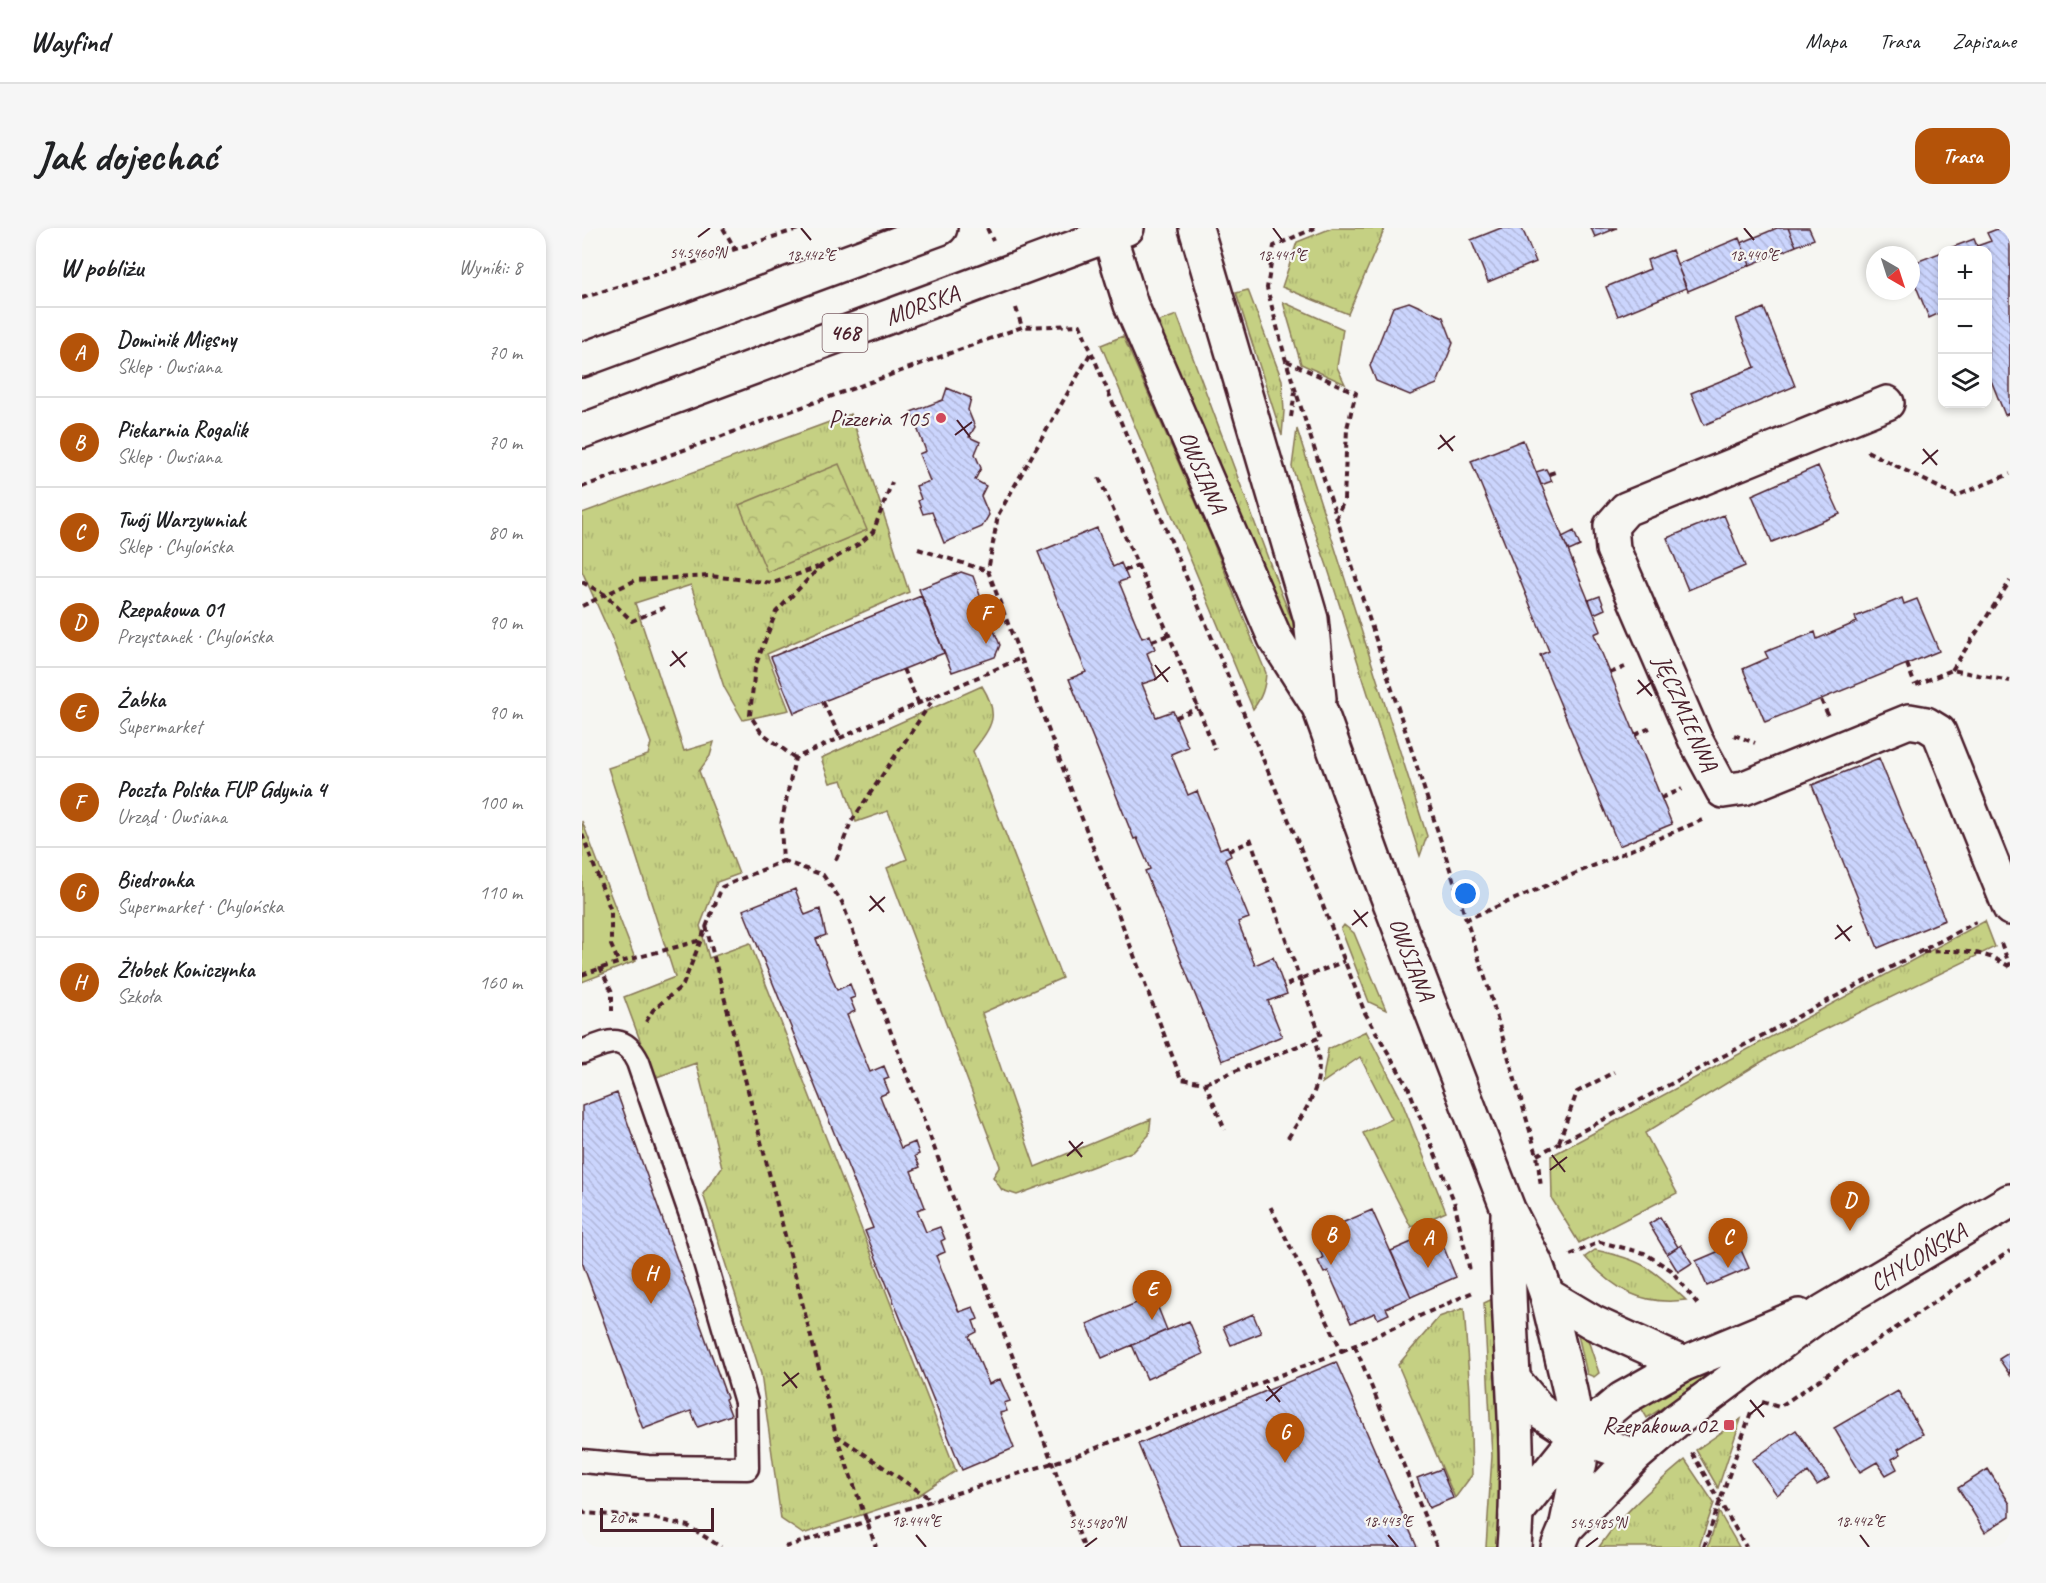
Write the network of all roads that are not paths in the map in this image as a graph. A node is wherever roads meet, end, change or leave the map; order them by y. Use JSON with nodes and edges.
{"nodes":[{"id":1,"x":940,"y":228,"type":"edge"},
{"id":2,"x":1196,"y":228,"type":"edge"},
{"id":3,"x":1114,"y":230,"type":"edge"},
{"id":4,"x":582,"y":360,"type":"edge"},
{"id":5,"x":1887,"y":403,"type":"dead end"},
{"id":6,"x":582,"y":432,"type":"edge"},
{"id":7,"x":1319,"y":707,"type":"junction"},
{"id":8,"x":2010,"y":908,"type":"edge"},
{"id":9,"x":582,"y":1052,"type":"edge"},
{"id":10,"x":2010,"y":1201,"type":"edge"},
{"id":11,"x":1508,"y":1209,"type":"junction"},
{"id":12,"x":1547,"y":1295,"type":"junction"},
{"id":13,"x":1824,"y":1311,"type":"junction"},
{"id":14,"x":1684,"y":1364,"type":"junction"},
{"id":15,"x":1514,"y":1380,"type":"junction"},
{"id":16,"x":1578,"y":1436,"type":"junction"},
{"id":17,"x":1635,"y":1456,"type":"junction"},
{"id":18,"x":582,"y":1461,"type":"edge"},
{"id":19,"x":1516,"y":1513,"type":"junction"},
{"id":20,"x":1562,"y":1538,"type":"edge"},
{"id":21,"x":1514,"y":1547,"type":"edge"}],
"edges":[{"from":1,"to":4,"type":"street"},
{"from":2,"to":7,"type":"street","name":"OWSIANA"},
{"from":3,"to":6,"type":"street","name":"MORSKA","number":"468"},
{"from":3,"to":7,"type":"street","name":"OWSIANA"},
{"from":5,"to":8,"type":"street","name":"JĘCZMIENNA"},
{"from":7,"to":11,"type":"street","name":"OWSIANA"},
{"from":9,"to":18,"type":"lane"},
{"from":10,"to":13,"type":"street","name":"CHYLOŃSKA"},
{"from":11,"to":12,"type":"street","name":"OWSIANA"},
{"from":11,"to":15,"type":"street","name":"OWSIANA"},
{"from":12,"to":14,"type":"street"},
{"from":12,"to":16,"type":"street","name":"OWSIANA"},
{"from":13,"to":14,"type":"street","name":"CHYLOŃSKA"},
{"from":13,"to":17,"type":"street","name":"CHYLOŃSKA"},
{"from":14,"to":16,"type":"street","name":"CHYLOŃSKA"},
{"from":15,"to":16,"type":"street"},
{"from":15,"to":19,"type":"street"},
{"from":16,"to":17,"type":"street"},
{"from":16,"to":19,"type":"street","name":"CHYLOŃSKA"},
{"from":16,"to":20,"type":"street","name":"CHYLOŃSKA"},
{"from":17,"to":20,"type":"street","name":"CHYLOŃSKA"},
{"from":19,"to":21,"type":"street"}]}
